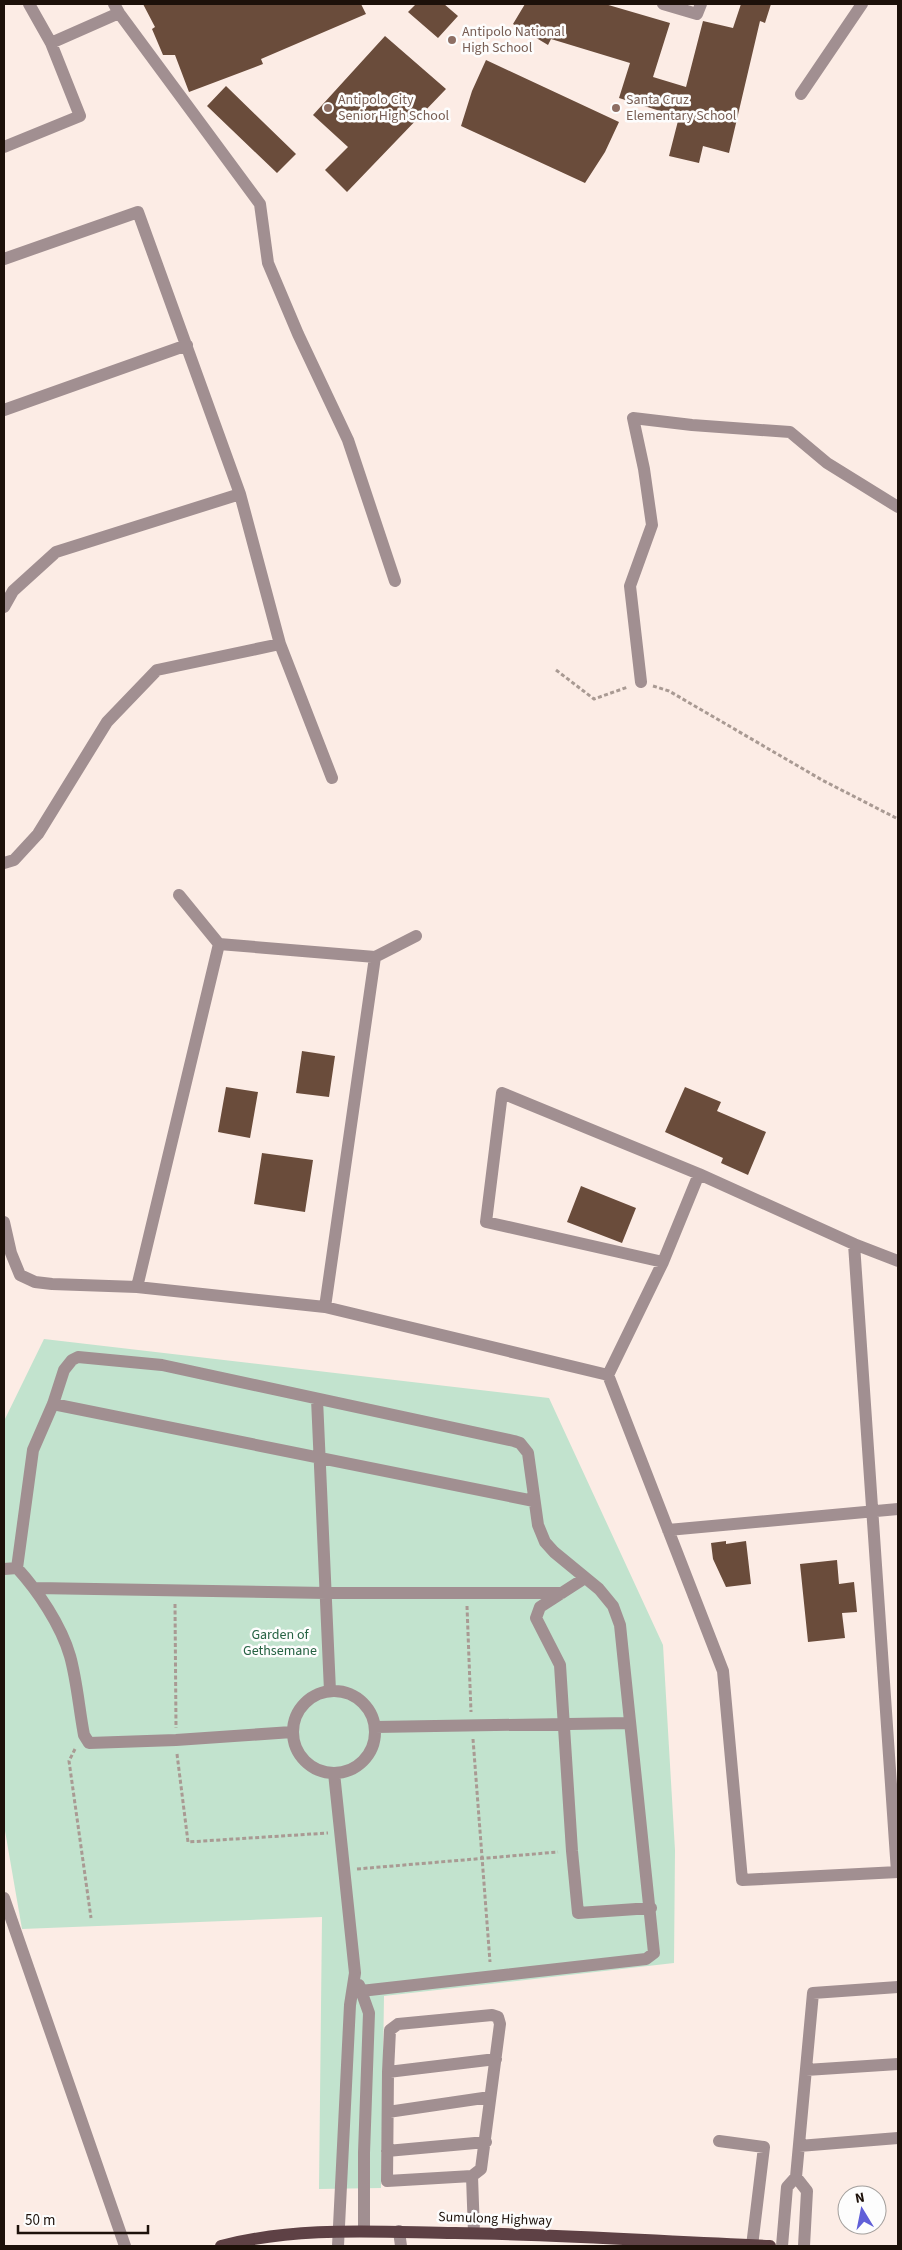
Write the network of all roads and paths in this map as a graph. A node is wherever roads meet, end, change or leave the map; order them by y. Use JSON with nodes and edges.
{"nodes":[{"id":1,"x":29,"y":4,"type":"edge"},
{"id":2,"x":663,"y":4,"type":"edge"},
{"id":3,"x":701,"y":4,"type":"edge"},
{"id":4,"x":862,"y":4,"type":"edge"},
{"id":5,"x":116,"y":8,"type":"edge"},
{"id":6,"x":51,"y":43,"type":"junction"},
{"id":7,"x":801,"y":94,"type":"dead end"},
{"id":8,"x":4,"y":147,"type":"edge"},
{"id":9,"x":4,"y":259,"type":"edge"},
{"id":10,"x":186,"y":345,"type":"junction"},
{"id":11,"x":4,"y":410,"type":"edge"},
{"id":12,"x":240,"y":494,"type":"junction"},
{"id":13,"x":898,"y":508,"type":"edge"},
{"id":14,"x":395,"y":582,"type":"dead end"},
{"id":15,"x":4,"y":607,"type":"edge"},
{"id":16,"x":280,"y":644,"type":"junction"},
{"id":17,"x":556,"y":670,"type":"dead end"},
{"id":18,"x":641,"y":682,"type":"junction"},
{"id":19,"x":332,"y":778,"type":"dead end"},
{"id":20,"x":898,"y":819,"type":"edge"},
{"id":21,"x":4,"y":863,"type":"edge"},
{"id":22,"x":179,"y":895,"type":"dead end"},
{"id":23,"x":416,"y":936,"type":"dead end"},
{"id":24,"x":219,"y":944,"type":"junction"},
{"id":25,"x":376,"y":957,"type":"junction"},
{"id":26,"x":699,"y":1174,"type":"junction"},
{"id":27,"x":4,"y":1222,"type":"edge"},
{"id":28,"x":854,"y":1244,"type":"junction"},
{"id":29,"x":898,"y":1261,"type":"edge"},
{"id":30,"x":663,"y":1262,"type":"junction"},
{"id":31,"x":137,"y":1287,"type":"junction"},
{"id":32,"x":325,"y":1306,"type":"junction"},
{"id":33,"x":608,"y":1376,"type":"junction"},
{"id":34,"x":317,"y":1399,"type":"junction"},
{"id":35,"x":53,"y":1404,"type":"junction"},
{"id":36,"x":320,"y":1458,"type":"junction"},
{"id":37,"x":534,"y":1501,"type":"junction"},
{"id":38,"x":898,"y":1509,"type":"edge"},
{"id":39,"x":872,"y":1511,"type":"junction"},
{"id":40,"x":668,"y":1530,"type":"junction"},
{"id":41,"x":10,"y":1569,"type":"edge"},
{"id":42,"x":585,"y":1578,"type":"junction"},
{"id":43,"x":36,"y":1588,"type":"junction"},
{"id":44,"x":175,"y":1591,"type":"junction"},
{"id":45,"x":326,"y":1593,"type":"junction"},
{"id":46,"x":466,"y":1593,"type":"junction"},
{"id":47,"x":562,"y":1593,"type":"junction"},
{"id":48,"x":330,"y":1691,"type":"junction"},
{"id":49,"x":564,"y":1723,"type":"junction"},
{"id":50,"x":630,"y":1723,"type":"junction"},
{"id":51,"x":472,"y":1725,"type":"junction"},
{"id":52,"x":375,"y":1727,"type":"junction"},
{"id":53,"x":292,"y":1732,"type":"junction"},
{"id":54,"x":86,"y":1740,"type":"junction"},
{"id":55,"x":176,"y":1740,"type":"junction"},
{"id":56,"x":334,"y":1773,"type":"junction"},
{"id":57,"x":340,"y":1832,"type":"junction"},
{"id":58,"x":572,"y":1851,"type":"junction"},
{"id":59,"x":481,"y":1859,"type":"junction"},
{"id":60,"x":344,"y":1870,"type":"junction"},
{"id":61,"x":898,"y":1872,"type":"edge"},
{"id":62,"x":4,"y":1898,"type":"edge"},
{"id":63,"x":650,"y":1908,"type":"junction"},
{"id":64,"x":91,"y":1918,"type":"dead end"},
{"id":65,"x":491,"y":1977,"type":"junction"},
{"id":66,"x":898,"y":1987,"type":"edge"},
{"id":67,"x":356,"y":1992,"type":"junction"},
{"id":68,"x":496,"y":2059,"type":"junction"},
{"id":69,"x":898,"y":2064,"type":"edge"},
{"id":70,"x":806,"y":2070,"type":"junction"},
{"id":71,"x":388,"y":2072,"type":"junction"},
{"id":72,"x":490,"y":2097,"type":"junction"},
{"id":73,"x":388,"y":2112,"type":"junction"},
{"id":74,"x":898,"y":2138,"type":"edge"},
{"id":75,"x":719,"y":2141,"type":"dead end"},
{"id":76,"x":486,"y":2142,"type":"junction"},
{"id":77,"x":799,"y":2146,"type":"junction"},
{"id":78,"x":387,"y":2151,"type":"junction"},
{"id":79,"x":472,"y":2176,"type":"junction"},
{"id":80,"x":796,"y":2176,"type":"junction"},
{"id":81,"x":340,"y":2230,"type":"junction"},
{"id":82,"x":364,"y":2230,"type":"junction"},
{"id":83,"x":399,"y":2231,"type":"junction"},
{"id":84,"x":474,"y":2232,"type":"junction"},
{"id":85,"x":585,"y":2242,"type":"edge"},
{"id":86,"x":721,"y":2245,"type":"edge"},
{"id":87,"x":125,"y":2246,"type":"edge"},
{"id":88,"x":221,"y":2246,"type":"edge"},
{"id":89,"x":338,"y":2246,"type":"edge"},
{"id":90,"x":401,"y":2246,"type":"edge"},
{"id":91,"x":752,"y":2246,"type":"edge"},
{"id":92,"x":770,"y":2246,"type":"edge"},
{"id":93,"x":782,"y":2246,"type":"edge"},
{"id":94,"x":804,"y":2246,"type":"edge"}],
"edges":[{"from":1,"to":6,"type":"street"},
{"from":2,"to":3,"type":"street"},
{"from":4,"to":7,"type":"street"},
{"from":5,"to":6,"type":"street"},
{"from":5,"to":14,"type":"street"},
{"from":6,"to":8,"type":"street"},
{"from":9,"to":10,"type":"street"},
{"from":10,"to":11,"type":"street"},
{"from":10,"to":12,"type":"street"},
{"from":12,"to":15,"type":"street"},
{"from":12,"to":16,"type":"street"},
{"from":13,"to":18,"type":"street"},
{"from":16,"to":19,"type":"street"},
{"from":16,"to":21,"type":"street"},
{"from":17,"to":18,"type":"path"},
{"from":18,"to":20,"type":"path"},
{"from":22,"to":24,"type":"street"},
{"from":23,"to":25,"type":"street"},
{"from":24,"to":25,"type":"street"},
{"from":24,"to":31,"type":"street"},
{"from":25,"to":32,"type":"street"},
{"from":26,"to":28,"type":"street"},
{"from":26,"to":30,"type":"street"},
{"from":26,"to":30,"type":"street"},
{"from":27,"to":31,"type":"street"},
{"from":28,"to":29,"type":"street"},
{"from":28,"to":39,"type":"street"},
{"from":30,"to":33,"type":"street"},
{"from":31,"to":32,"type":"street"},
{"from":32,"to":33,"type":"street"},
{"from":33,"to":40,"type":"street"},
{"from":34,"to":35,"type":"street"},
{"from":34,"to":36,"type":"street"},
{"from":34,"to":37,"type":"street"},
{"from":35,"to":36,"type":"street"},
{"from":35,"to":41,"type":"street"},
{"from":36,"to":37,"type":"street"},
{"from":36,"to":45,"type":"street"},
{"from":37,"to":42,"type":"street"},
{"from":38,"to":39,"type":"street"},
{"from":39,"to":40,"type":"street"},
{"from":39,"to":61,"type":"street"},
{"from":40,"to":61,"type":"street"},
{"from":41,"to":43,"type":"street"},
{"from":42,"to":47,"type":"street"},
{"from":42,"to":50,"type":"street"},
{"from":43,"to":44,"type":"street"},
{"from":43,"to":54,"type":"street"},
{"from":44,"to":45,"type":"street"},
{"from":44,"to":55,"type":"path"},
{"from":45,"to":46,"type":"street"},
{"from":45,"to":48,"type":"street"},
{"from":46,"to":47,"type":"street"},
{"from":46,"to":51,"type":"path"},
{"from":47,"to":49,"type":"street"},
{"from":48,"to":52,"type":"street"},
{"from":48,"to":53,"type":"street"},
{"from":49,"to":50,"type":"street"},
{"from":49,"to":51,"type":"street"},
{"from":49,"to":58,"type":"street"},
{"from":50,"to":63,"type":"street"},
{"from":51,"to":52,"type":"street"},
{"from":51,"to":59,"type":"path"},
{"from":52,"to":56,"type":"street"},
{"from":53,"to":55,"type":"street"},
{"from":53,"to":56,"type":"street"},
{"from":54,"to":55,"type":"street"},
{"from":54,"to":64,"type":"path"},
{"from":55,"to":57,"type":"path"},
{"from":56,"to":57,"type":"street"},
{"from":57,"to":60,"type":"street"},
{"from":58,"to":59,"type":"path"},
{"from":58,"to":63,"type":"street"},
{"from":59,"to":60,"type":"path"},
{"from":59,"to":65,"type":"path"},
{"from":60,"to":67,"type":"street"},
{"from":62,"to":87,"type":"street"},
{"from":63,"to":65,"type":"street"},
{"from":65,"to":67,"type":"street"},
{"from":66,"to":70,"type":"street"},
{"from":67,"to":81,"type":"street"},
{"from":67,"to":82,"type":"street"},
{"from":68,"to":71,"type":"street"},
{"from":68,"to":71,"type":"street"},
{"from":68,"to":72,"type":"street"},
{"from":69,"to":70,"type":"street"},
{"from":70,"to":77,"type":"street"},
{"from":71,"to":73,"type":"street"},
{"from":72,"to":73,"type":"street"},
{"from":72,"to":76,"type":"street"},
{"from":73,"to":78,"type":"street"},
{"from":74,"to":77,"type":"street"},
{"from":75,"to":91,"type":"street"},
{"from":76,"to":78,"type":"street"},
{"from":76,"to":79,"type":"street"},
{"from":77,"to":80,"type":"street"},
{"from":78,"to":79,"type":"street"},
{"from":79,"to":84,"type":"street"},
{"from":80,"to":93,"type":"street"},
{"from":80,"to":94,"type":"street"},
{"from":81,"to":82,"type":"main road","name":"Sumulong Highway"},
{"from":81,"to":88,"type":"main road","name":"Sumulong Highway"},
{"from":81,"to":89,"type":"street"},
{"from":82,"to":83,"type":"main road","name":"Sumulong Highway"},
{"from":83,"to":84,"type":"main road","name":"Sumulong Highway"},
{"from":83,"to":90,"type":"street"},
{"from":84,"to":85,"type":"main road","name":"Sumulong Highway"},
{"from":85,"to":86,"type":"main road","name":"Sumulong Highway"},
{"from":86,"to":91,"type":"main road","name":"Sumulong Highway"},
{"from":91,"to":92,"type":"main road","name":"Sumulong Highway"}]}
